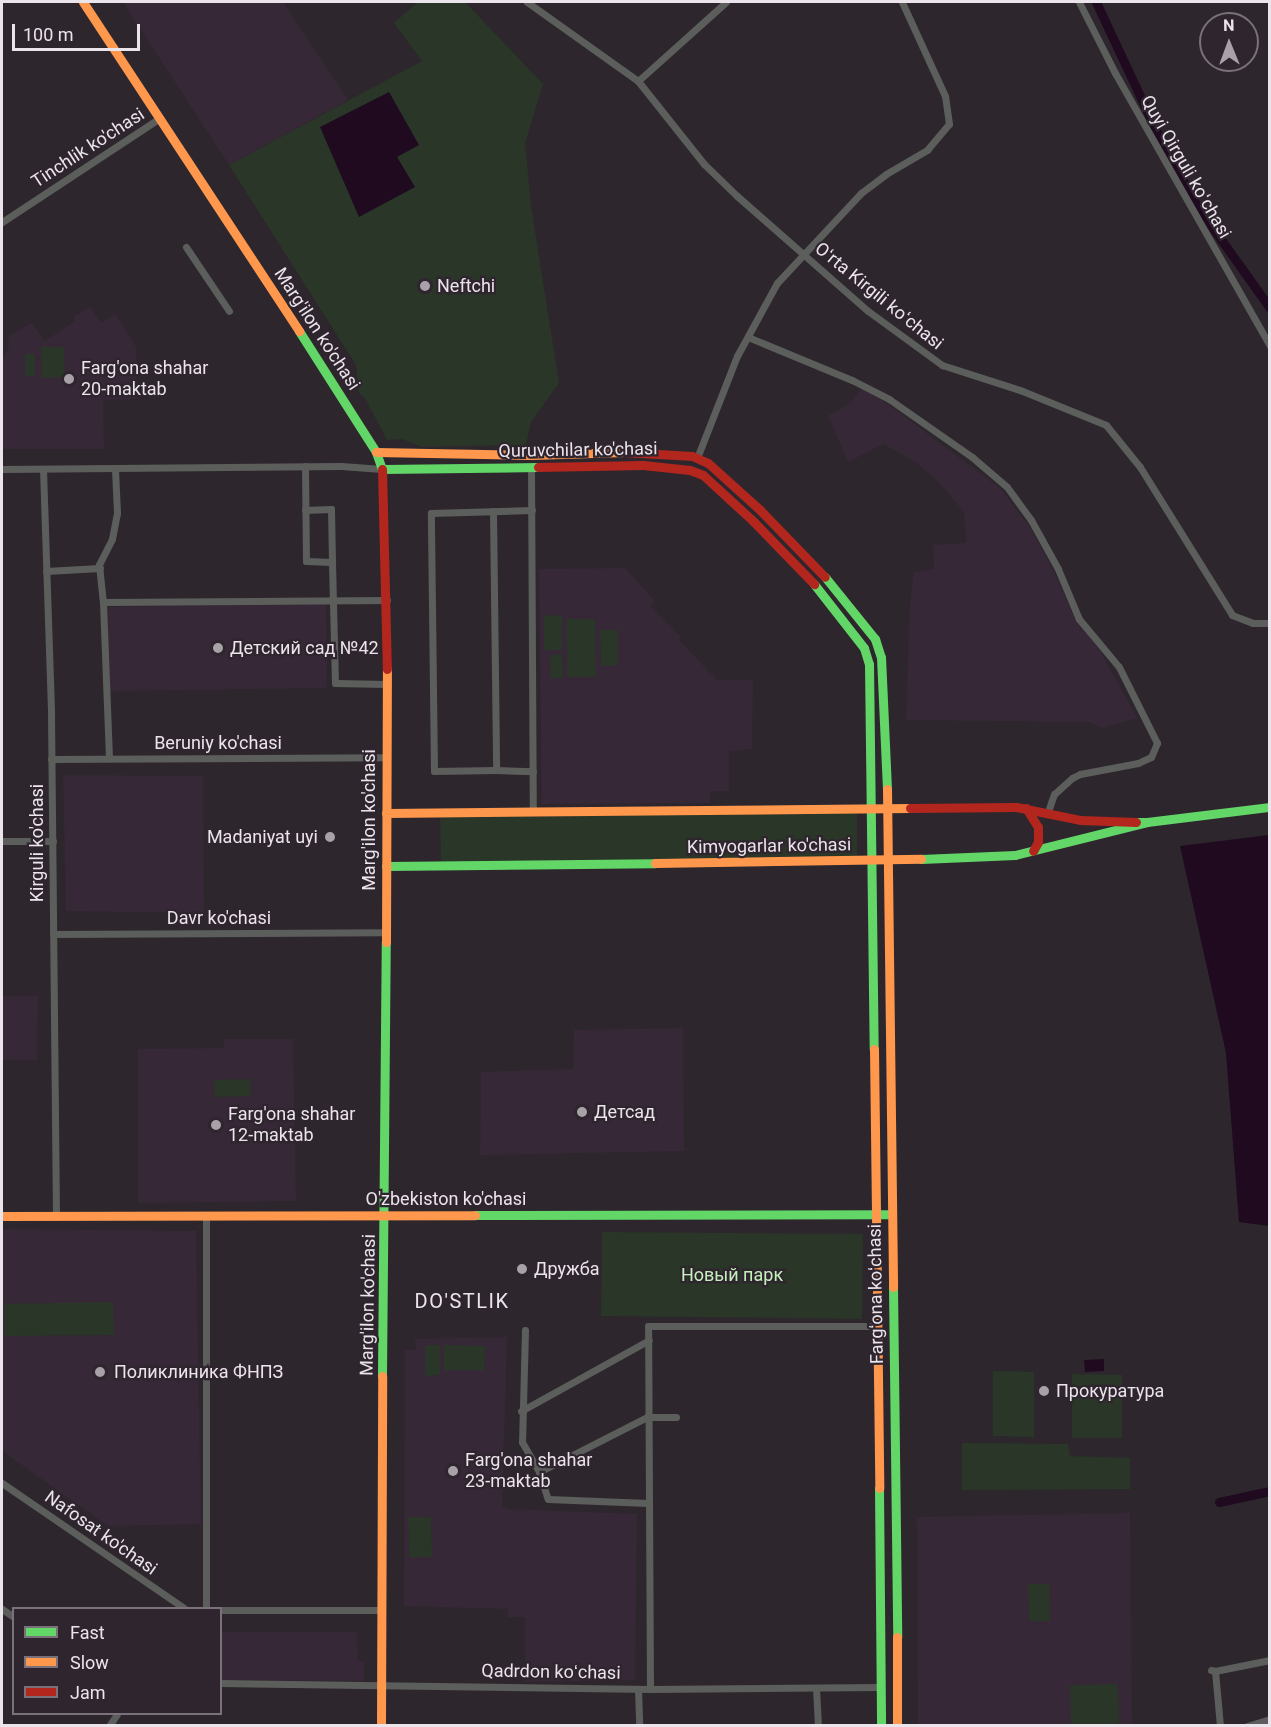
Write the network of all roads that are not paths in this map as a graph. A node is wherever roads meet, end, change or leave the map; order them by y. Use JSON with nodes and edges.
{"nodes":[{"id":1,"x":83,"y":2,"type":"edge"},
{"id":2,"x":526,"y":2,"type":"edge"},
{"id":3,"x":726,"y":2,"type":"edge"},
{"id":4,"x":902,"y":2,"type":"edge"},
{"id":5,"x":1079,"y":2,"type":"edge"},
{"id":6,"x":638,"y":81,"type":"junction"},
{"id":7,"x":160,"y":118,"type":"junction"},
{"id":8,"x":2,"y":222,"type":"edge"},
{"id":9,"x":186,"y":247,"type":"dead end"},
{"id":10,"x":803,"y":254,"type":"junction"},
{"id":11,"x":229,"y":311,"type":"dead end"},
{"id":12,"x":748,"y":337,"type":"junction"},
{"id":13,"x":1269,"y":346,"type":"edge"},
{"id":14,"x":376,"y":452,"type":"junction"},
{"id":15,"x":697,"y":458,"type":"junction"},
{"id":16,"x":304,"y":466,"type":"junction"},
{"id":17,"x":531,"y":467,"type":"junction"},
{"id":18,"x":43,"y":469,"type":"junction"},
{"id":19,"x":115,"y":469,"type":"junction"},
{"id":20,"x":382,"y":469,"type":"junction"},
{"id":21,"x":2,"y":470,"type":"edge"},
{"id":22,"x":305,"y":510,"type":"junction"},
{"id":23,"x":532,"y":510,"type":"junction"},
{"id":24,"x":494,"y":512,"type":"junction"},
{"id":25,"x":332,"y":562,"type":"junction"},
{"id":26,"x":100,"y":568,"type":"junction"},
{"id":27,"x":46,"y":570,"type":"junction"},
{"id":28,"x":333,"y":600,"type":"junction"},
{"id":29,"x":387,"y":600,"type":"junction"},
{"id":30,"x":103,"y":603,"type":"junction"},
{"id":31,"x":1269,"y":623,"type":"edge"},
{"id":32,"x":386,"y":684,"type":"junction"},
{"id":33,"x":109,"y":758,"type":"junction"},
{"id":34,"x":386,"y":758,"type":"junction"},
{"id":35,"x":51,"y":759,"type":"junction"},
{"id":36,"x":496,"y":770,"type":"junction"},
{"id":37,"x":533,"y":771,"type":"junction"},
{"id":38,"x":1269,"y":807,"type":"edge"},
{"id":39,"x":872,"y":808,"type":"junction"},
{"id":40,"x":888,"y":808,"type":"junction"},
{"id":41,"x":1026,"y":808,"type":"junction"},
{"id":42,"x":533,"y":812,"type":"junction"},
{"id":43,"x":386,"y":813,"type":"junction"},
{"id":44,"x":1047,"y":814,"type":"junction"},
{"id":45,"x":1147,"y":822,"type":"junction"},
{"id":46,"x":2,"y":841,"type":"edge"},
{"id":47,"x":53,"y":841,"type":"junction"},
{"id":48,"x":1033,"y":851,"type":"junction"},
{"id":49,"x":872,"y":861,"type":"junction"},
{"id":50,"x":887,"y":861,"type":"junction"},
{"id":51,"x":386,"y":866,"type":"junction"},
{"id":52,"x":386,"y":932,"type":"junction"},
{"id":53,"x":52,"y":934,"type":"junction"},
{"id":54,"x":875,"y":1214,"type":"junction"},
{"id":55,"x":891,"y":1214,"type":"junction"},
{"id":56,"x":2,"y":1216,"type":"edge"},
{"id":57,"x":56,"y":1216,"type":"junction"},
{"id":58,"x":206,"y":1216,"type":"junction"},
{"id":59,"x":386,"y":1216,"type":"junction"},
{"id":60,"x":876,"y":1326,"type":"junction"},
{"id":61,"x":525,"y":1330,"type":"dead end"},
{"id":62,"x":649,"y":1340,"type":"junction"},
{"id":63,"x":521,"y":1411,"type":"junction"},
{"id":64,"x":647,"y":1417,"type":"junction"},
{"id":65,"x":676,"y":1417,"type":"dead end"},
{"id":66,"x":539,"y":1472,"type":"junction"},
{"id":67,"x":2,"y":1483,"type":"edge"},
{"id":68,"x":648,"y":1503,"type":"junction"},
{"id":69,"x":183,"y":1607,"type":"edge"},
{"id":70,"x":206,"y":1607,"type":"edge"},
{"id":71,"x":222,"y":1610,"type":"edge"},
{"id":72,"x":381,"y":1610,"type":"junction"},
{"id":73,"x":1269,"y":1660,"type":"edge"},
{"id":74,"x":222,"y":1683,"type":"edge"},
{"id":75,"x":381,"y":1684,"type":"junction"},
{"id":76,"x":816,"y":1688,"type":"junction"},
{"id":77,"x":880,"y":1688,"type":"junction"},
{"id":78,"x":638,"y":1689,"type":"junction"},
{"id":79,"x":650,"y":1689,"type":"junction"},
{"id":80,"x":1269,"y":1719,"type":"edge"},
{"id":81,"x":381,"y":1725,"type":"edge"},
{"id":82,"x":639,"y":1725,"type":"edge"},
{"id":83,"x":818,"y":1725,"type":"edge"},
{"id":84,"x":881,"y":1725,"type":"edge"},
{"id":85,"x":897,"y":1725,"type":"edge"},
{"id":86,"x":1220,"y":1725,"type":"edge"},
{"id":87,"x":1247,"y":1725,"type":"edge"}],
"edges":[{"from":1,"to":7,"type":"street","name":"Marg'ilon ko'chasi"},
{"from":2,"to":6,"type":"street","name":"Oʻrta Kirgili koʻchasi"},
{"from":3,"to":6,"type":"street"},
{"from":4,"to":10,"type":"street"},
{"from":5,"to":13,"type":"street","name":"Quyi Qirguli koʻchasi"},
{"from":6,"to":10,"type":"street","name":"Oʻrta Kirgili koʻchasi"},
{"from":7,"to":8,"type":"street","name":"Tinchlik ko'chasi"},
{"from":7,"to":14,"type":"street","name":"Marg'ilon ko'chasi"},
{"from":9,"to":11,"type":"street"},
{"from":10,"to":12,"type":"street"},
{"from":10,"to":31,"type":"street","name":"Oʻrta Kirgili koʻchasi"},
{"from":12,"to":15,"type":"street"},
{"from":12,"to":44,"type":"street"},
{"from":14,"to":15,"type":"street","name":"Quruvchilar ko'chasi"},
{"from":14,"to":20,"type":"street","name":"Marg'ilon ko'chasi"},
{"from":15,"to":40,"type":"street","name":"Quruvchilar ko'chasi"},
{"from":16,"to":19,"type":"street","name":"Quruvchilar ko'chasi"},
{"from":16,"to":20,"type":"street","name":"Quruvchilar ko'chasi"},
{"from":16,"to":22,"type":"street"},
{"from":17,"to":20,"type":"street","name":"Quruvchilar ko'chasi"},
{"from":17,"to":23,"type":"street"},
{"from":17,"to":39,"type":"street","name":"Quruvchilar ko'chasi"},
{"from":18,"to":19,"type":"street","name":"Quruvchilar ko'chasi"},
{"from":18,"to":21,"type":"street","name":"Quruvchilar ko'chasi"},
{"from":18,"to":27,"type":"street","name":"Kirguli ko'chasi"},
{"from":19,"to":26,"type":"street"},
{"from":20,"to":29,"type":"street","name":"Marg'ilon ko'chasi"},
{"from":22,"to":25,"type":"street"},
{"from":22,"to":25,"type":"street"},
{"from":23,"to":24,"type":"street"},
{"from":23,"to":37,"type":"street"},
{"from":24,"to":36,"type":"street"},
{"from":24,"to":36,"type":"street"},
{"from":25,"to":28,"type":"street"},
{"from":26,"to":27,"type":"street"},
{"from":26,"to":30,"type":"street"},
{"from":27,"to":35,"type":"street","name":"Kirguli ko'chasi"},
{"from":28,"to":29,"type":"street"},
{"from":28,"to":30,"type":"street"},
{"from":28,"to":32,"type":"street"},
{"from":29,"to":32,"type":"street","name":"Marg'ilon ko'chasi"},
{"from":30,"to":33,"type":"street"},
{"from":32,"to":34,"type":"street","name":"Marg'ilon ko'chasi"},
{"from":33,"to":34,"type":"street","name":"Beruniy ko'chasi"},
{"from":33,"to":35,"type":"street","name":"Beruniy ko'chasi"},
{"from":34,"to":43,"type":"street","name":"Marg'ilon ko'chasi"},
{"from":35,"to":47,"type":"street","name":"Kirguli ko'chasi"},
{"from":36,"to":37,"type":"street"},
{"from":37,"to":42,"type":"street"},
{"from":38,"to":45,"type":"street","name":"Kimyogarlar ko'chasi"},
{"from":39,"to":40,"type":"street","name":"Kimyogarlar ko'chasi"},
{"from":39,"to":42,"type":"street","name":"Kimyogarlar ko'chasi"},
{"from":39,"to":49,"type":"street","name":"Quruvchilar ko'chasi"},
{"from":40,"to":41,"type":"street","name":"Kimyogarlar ko'chasi"},
{"from":40,"to":50,"type":"street","name":"Quruvchilar ko'chasi"},
{"from":41,"to":44,"type":"street","name":"Kimyogarlar ko'chasi"},
{"from":41,"to":48,"type":"street"},
{"from":42,"to":43,"type":"street","name":"Kimyogarlar ko'chasi"},
{"from":43,"to":51,"type":"street","name":"Marg'ilon ko'chasi"},
{"from":44,"to":45,"type":"street","name":"Kimyogarlar ko'chasi"},
{"from":45,"to":48,"type":"street","name":"Kimyogarlar ko'chasi"},
{"from":46,"to":47,"type":"street"},
{"from":47,"to":53,"type":"street","name":"Kirguli ko'chasi"},
{"from":48,"to":50,"type":"street","name":"Kimyogarlar ko'chasi"},
{"from":49,"to":50,"type":"street","name":"Kimyogarlar ko'chasi"},
{"from":49,"to":51,"type":"street","name":"Kimyogarlar ko'chasi"},
{"from":49,"to":54,"type":"street","name":"Fargʻona koʻchasi"},
{"from":50,"to":55,"type":"street","name":"Fargʻona koʻchasi"},
{"from":51,"to":52,"type":"street","name":"Marg'ilon ko'chasi"},
{"from":52,"to":53,"type":"street","name":"Davr ko'chasi"},
{"from":52,"to":59,"type":"street","name":"Marg'ilon ko'chasi"},
{"from":53,"to":57,"type":"street","name":"Kirguli ko'chasi"},
{"from":54,"to":55,"type":"street","name":"O'zbekiston ko'chasi"},
{"from":54,"to":59,"type":"street","name":"O'zbekiston ko'chasi"},
{"from":54,"to":60,"type":"street","name":"Fargʻona koʻchasi"},
{"from":55,"to":85,"type":"street","name":"Fargʻona koʻchasi"},
{"from":56,"to":57,"type":"street","name":"O'zbekiston ko'chasi"},
{"from":57,"to":58,"type":"street","name":"O'zbekiston ko'chasi"},
{"from":58,"to":59,"type":"street","name":"O'zbekiston ko'chasi"},
{"from":58,"to":70,"type":"street"},
{"from":59,"to":72,"type":"street","name":"Marg'ilon ko'chasi"},
{"from":60,"to":62,"type":"street"},
{"from":60,"to":77,"type":"street","name":"Fargʻona koʻchasi"},
{"from":61,"to":63,"type":"street"},
{"from":62,"to":63,"type":"street"},
{"from":62,"to":64,"type":"street"},
{"from":63,"to":66,"type":"street"},
{"from":64,"to":65,"type":"street"},
{"from":64,"to":66,"type":"street"},
{"from":64,"to":68,"type":"street"},
{"from":66,"to":68,"type":"street"},
{"from":67,"to":69,"type":"street","name":"Nafosat ko'chasi"},
{"from":68,"to":79,"type":"street"},
{"from":71,"to":72,"type":"street"},
{"from":72,"to":75,"type":"street","name":"Marg'ilon ko'chasi"},
{"from":73,"to":86,"type":"street"},
{"from":74,"to":75,"type":"street","name":"Qadrdon koʻchasi"},
{"from":75,"to":78,"type":"street","name":"Qadrdon koʻchasi"},
{"from":75,"to":81,"type":"street","name":"Marg'ilon ko'chasi"},
{"from":76,"to":77,"type":"street","name":"Qadrdon koʻchasi"},
{"from":76,"to":79,"type":"street","name":"Qadrdon koʻchasi"},
{"from":76,"to":83,"type":"street"},
{"from":77,"to":84,"type":"street","name":"Fargʻona koʻchasi"},
{"from":78,"to":79,"type":"street","name":"Qadrdon koʻchasi"},
{"from":78,"to":82,"type":"street"},
{"from":80,"to":87,"type":"street"}]}
